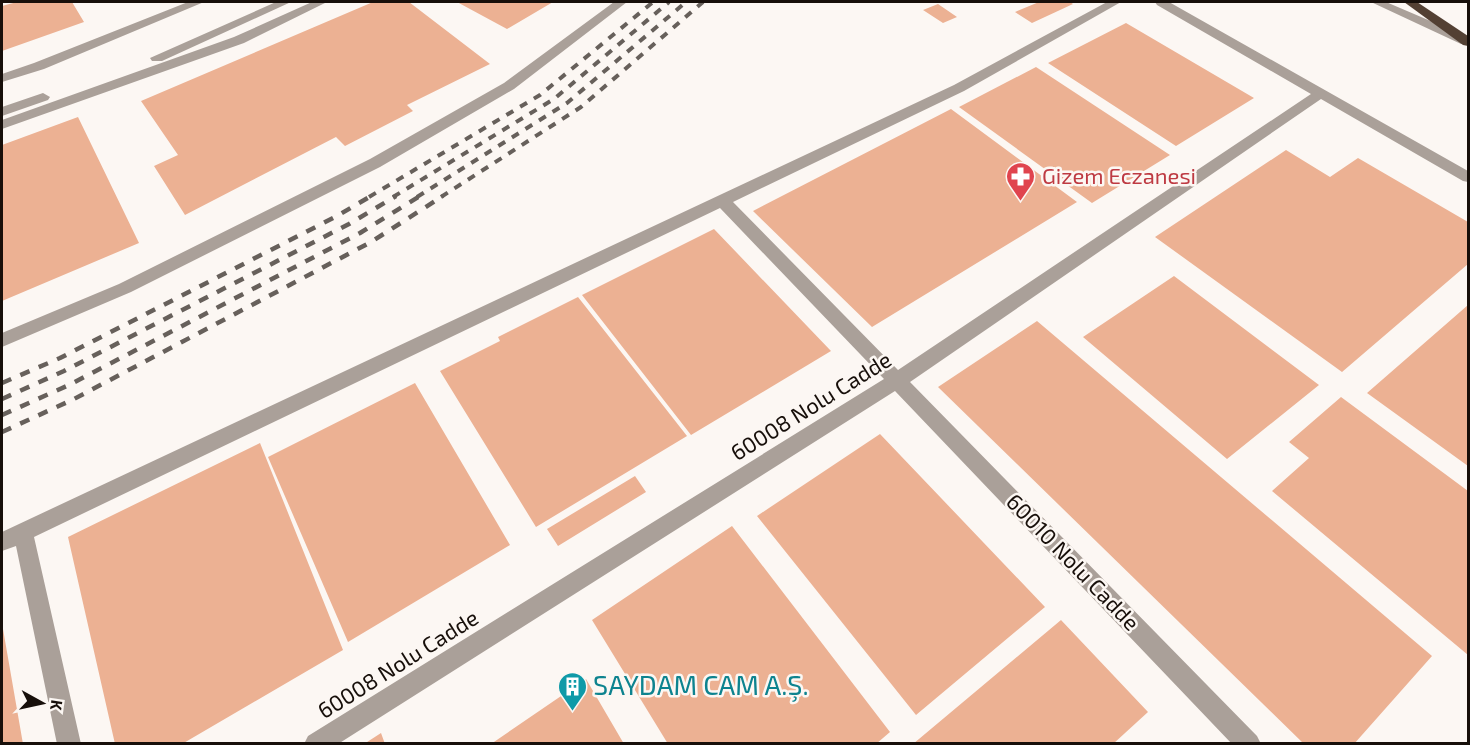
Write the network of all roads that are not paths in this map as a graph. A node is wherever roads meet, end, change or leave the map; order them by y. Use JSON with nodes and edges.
{"nodes":[{"id":1,"x":198,"y":2,"type":"edge"},
{"id":2,"x":285,"y":2,"type":"edge"},
{"id":3,"x":321,"y":2,"type":"edge"},
{"id":4,"x":621,"y":2,"type":"edge"},
{"id":5,"x":1115,"y":2,"type":"edge"},
{"id":6,"x":1161,"y":2,"type":"edge"},
{"id":7,"x":1377,"y":2,"type":"edge"},
{"id":8,"x":1410,"y":2,"type":"edge"},
{"id":9,"x":1468,"y":42,"type":"edge"},
{"id":10,"x":2,"y":78,"type":"edge"},
{"id":11,"x":1320,"y":94,"type":"junction"},
{"id":12,"x":2,"y":112,"type":"edge"},
{"id":13,"x":2,"y":126,"type":"edge"},
{"id":14,"x":1468,"y":177,"type":"edge"},
{"id":15,"x":722,"y":200,"type":"junction"},
{"id":16,"x":2,"y":340,"type":"edge"},
{"id":17,"x":898,"y":380,"type":"junction"},
{"id":18,"x":23,"y":531,"type":"junction"},
{"id":19,"x":2,"y":542,"type":"edge"},
{"id":20,"x":69,"y":744,"type":"edge"},
{"id":21,"x":316,"y":744,"type":"edge"},
{"id":22,"x":1248,"y":744,"type":"edge"}],
"edges":[{"from":1,"to":10,"type":"street"},
{"from":2,"to":12,"type":"street"},
{"from":3,"to":13,"type":"street"},
{"from":4,"to":16,"type":"street"},
{"from":5,"to":15,"type":"street"},
{"from":6,"to":11,"type":"street"},
{"from":7,"to":9,"type":"street"},
{"from":8,"to":9,"type":"highway"},
{"from":11,"to":14,"type":"street"},
{"from":11,"to":17,"type":"street","name":"60008 Nolu Cadde"},
{"from":15,"to":17,"type":"street","name":"60010 Nolu Cadde"},
{"from":15,"to":18,"type":"street"},
{"from":17,"to":21,"type":"street","name":"60008 Nolu Cadde"},
{"from":17,"to":22,"type":"street","name":"60010 Nolu Cadde"},
{"from":18,"to":19,"type":"street"},
{"from":18,"to":20,"type":"street"}]}
